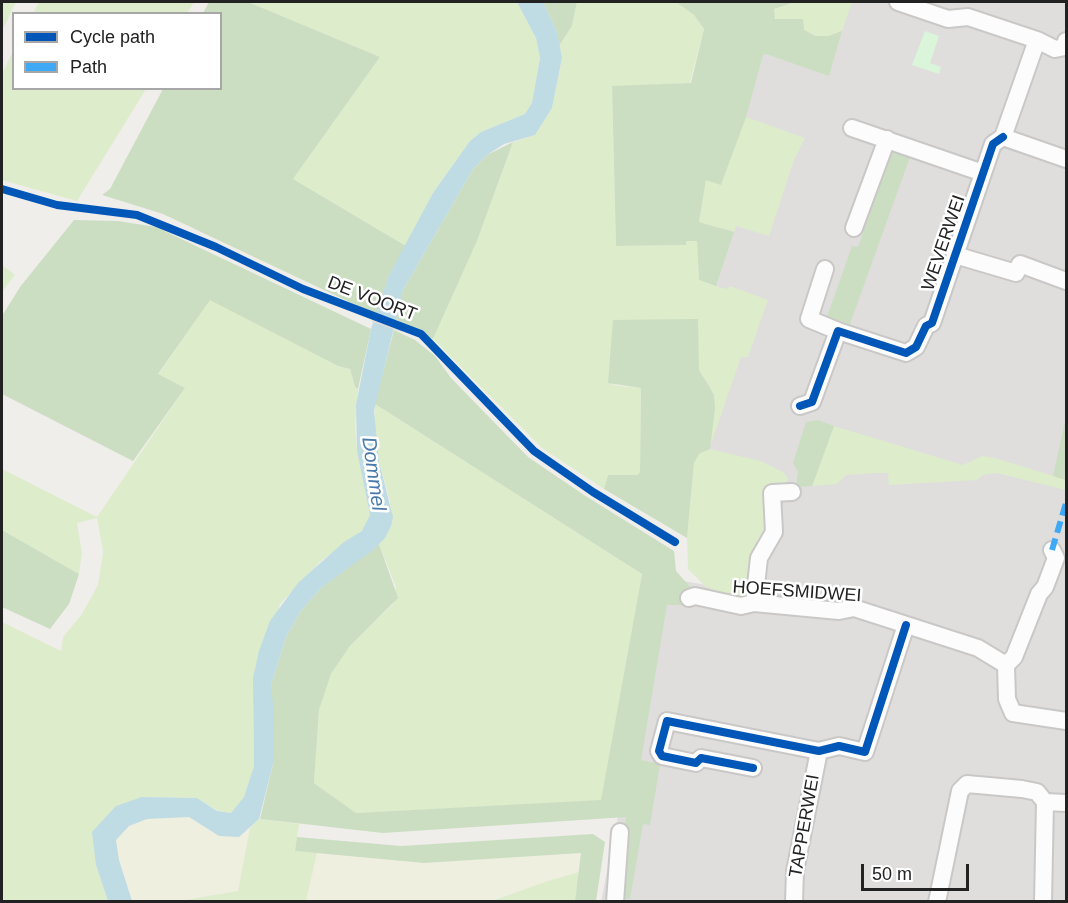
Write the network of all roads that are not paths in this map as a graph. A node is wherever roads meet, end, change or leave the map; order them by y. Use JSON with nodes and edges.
{"nodes":[{"id":1,"x":898,"y":2,"type":"edge"},
{"id":2,"x":1036,"y":40,"type":"junction"},
{"id":3,"x":1066,"y":41,"type":"edge"},
{"id":4,"x":852,"y":128,"type":"dead end"},
{"id":5,"x":1003,"y":137,"type":"junction"},
{"id":6,"x":887,"y":139,"type":"junction"},
{"id":7,"x":1066,"y":159,"type":"edge"},
{"id":8,"x":983,"y":173,"type":"junction"},
{"id":9,"x":854,"y":228,"type":"dead end"},
{"id":10,"x":955,"y":255,"type":"junction"},
{"id":11,"x":825,"y":269,"type":"dead end"},
{"id":12,"x":1066,"y":281,"type":"edge"},
{"id":13,"x":838,"y":331,"type":"junction"},
{"id":14,"x":800,"y":406,"type":"dead end"},
{"id":15,"x":792,"y":492,"type":"dead end"},
{"id":16,"x":1052,"y":550,"type":"dead end"},
{"id":17,"x":689,"y":598,"type":"dead end"},
{"id":18,"x":754,"y":603,"type":"junction"},
{"id":19,"x":906,"y":625,"type":"junction"},
{"id":20,"x":1006,"y":665,"type":"junction"},
{"id":21,"x":1066,"y":721,"type":"edge"},
{"id":22,"x":819,"y":751,"type":"junction"},
{"id":23,"x":753,"y":768,"type":"dead end"},
{"id":24,"x":1045,"y":802,"type":"junction"},
{"id":25,"x":1066,"y":803,"type":"edge"},
{"id":26,"x":620,"y":832,"type":"dead end"},
{"id":27,"x":615,"y":902,"type":"edge"},
{"id":28,"x":794,"y":902,"type":"edge"},
{"id":29,"x":937,"y":902,"type":"edge"},
{"id":30,"x":1043,"y":902,"type":"edge"}],
"edges":[{"from":1,"to":2,"type":"street"},
{"from":2,"to":3,"type":"street"},
{"from":2,"to":5,"type":"street","name":"WEVERWEI"},
{"from":4,"to":6,"type":"street"},
{"from":5,"to":7,"type":"street"},
{"from":5,"to":8,"type":"street","name":"WEVERWEI"},
{"from":6,"to":8,"type":"street"},
{"from":6,"to":9,"type":"street"},
{"from":8,"to":10,"type":"street","name":"WEVERWEI"},
{"from":10,"to":12,"type":"street"},
{"from":10,"to":13,"type":"street","name":"WEVERWEI"},
{"from":11,"to":13,"type":"street"},
{"from":13,"to":14,"type":"street"},
{"from":15,"to":18,"type":"street"},
{"from":16,"to":20,"type":"street"},
{"from":17,"to":18,"type":"street","name":"HOEFSMIDWEI"},
{"from":18,"to":19,"type":"street","name":"HOEFSMIDWEI"},
{"from":19,"to":20,"type":"street","name":"HOEFSMIDWEI"},
{"from":19,"to":22,"type":"street"},
{"from":20,"to":21,"type":"street"},
{"from":22,"to":23,"type":"street"},
{"from":22,"to":28,"type":"street","name":"TAPPERWEI"},
{"from":24,"to":25,"type":"street"},
{"from":24,"to":29,"type":"street"},
{"from":24,"to":30,"type":"street"},
{"from":26,"to":27,"type":"street"}]}
